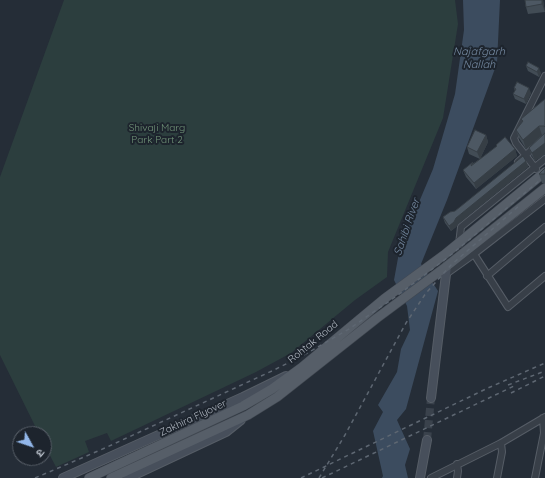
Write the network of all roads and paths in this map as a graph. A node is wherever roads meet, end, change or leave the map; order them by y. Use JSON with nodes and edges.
{"nodes":[{"id":1,"x":545,"y":76,"type":"edge"},
{"id":2,"x":545,"y":138,"type":"edge"},
{"id":3,"x":526,"y":155,"type":"junction"},
{"id":4,"x":545,"y":159,"type":"edge"},
{"id":5,"x":514,"y":165,"type":"edge"},
{"id":6,"x":535,"y":167,"type":"junction"},
{"id":7,"x":543,"y":174,"type":"edge"},
{"id":8,"x":545,"y":188,"type":"edge"},
{"id":9,"x":545,"y":199,"type":"edge"},
{"id":10,"x":545,"y":227,"type":"edge"},
{"id":11,"x":459,"y":244,"type":"junction"},
{"id":12,"x":474,"y":254,"type":"junction"},
{"id":13,"x":446,"y":270,"type":"junction"},
{"id":14,"x":487,"y":276,"type":"junction"},
{"id":15,"x":545,"y":276,"type":"edge"},
{"id":16,"x":301,"y":368,"type":"junction"},
{"id":17,"x":431,"y":398,"type":"tunnel mouth"},
{"id":18,"x":248,"y":415,"type":"junction"},
{"id":19,"x":544,"y":417,"type":"edge"},
{"id":20,"x":427,"y":440,"type":"tunnel mouth"},
{"id":21,"x":501,"y":443,"type":"junction"},
{"id":22,"x":145,"y":457,"type":"junction"},
{"id":23,"x":457,"y":464,"type":"junction"},
{"id":24,"x":63,"y":478,"type":"edge"},
{"id":25,"x":89,"y":478,"type":"edge"},
{"id":26,"x":111,"y":478,"type":"edge"},
{"id":27,"x":128,"y":478,"type":"edge"},
{"id":28,"x":420,"y":478,"type":"edge"},
{"id":29,"x":431,"y":478,"type":"edge"},
{"id":30,"x":457,"y":478,"type":"edge"},
{"id":31,"x":497,"y":478,"type":"edge"},
{"id":32,"x":535,"y":478,"type":"edge"}],
"edges":[{"from":1,"to":3,"type":"street"},
{"from":2,"to":3,"type":"street"},
{"from":3,"to":5,"type":"street"},
{"from":3,"to":6,"type":"street"},
{"from":4,"to":6,"type":"street"},
{"from":6,"to":7,"type":"street"},
{"from":6,"to":11,"type":"street"},
{"from":7,"to":11,"type":"main road","name":"Rohtak Road"},
{"from":8,"to":13,"type":"main road","name":"Rohtak Road"},
{"from":9,"to":12,"type":"street"},
{"from":10,"to":14,"type":"street"},
{"from":11,"to":16,"type":"main road","name":"Rohtak Road"},
{"from":12,"to":13,"type":"street"},
{"from":12,"to":14,"type":"street"},
{"from":13,"to":17,"type":"main road"},
{"from":13,"to":18,"type":"main road","name":"Rohtak Road"},
{"from":14,"to":15,"type":"street"},
{"from":16,"to":22,"type":"main road","name":"Zakhira Flyover"},
{"from":16,"to":24,"type":"main road","name":"Rohtak Road"},
{"from":18,"to":22,"type":"main road","name":"Zakhira Flyover"},
{"from":18,"to":27,"type":"main road","name":"Rohtak Road"},
{"from":19,"to":21,"type":"street"},
{"from":19,"to":32,"type":"street"},
{"from":20,"to":28,"type":"main road"},
{"from":21,"to":23,"type":"street"},
{"from":21,"to":31,"type":"street"},
{"from":22,"to":25,"type":"main road","name":"Zakhira Flyover"},
{"from":22,"to":26,"type":"main road","name":"Zakhira Flyover"},
{"from":23,"to":29,"type":"street"},
{"from":23,"to":30,"type":"street"}]}
